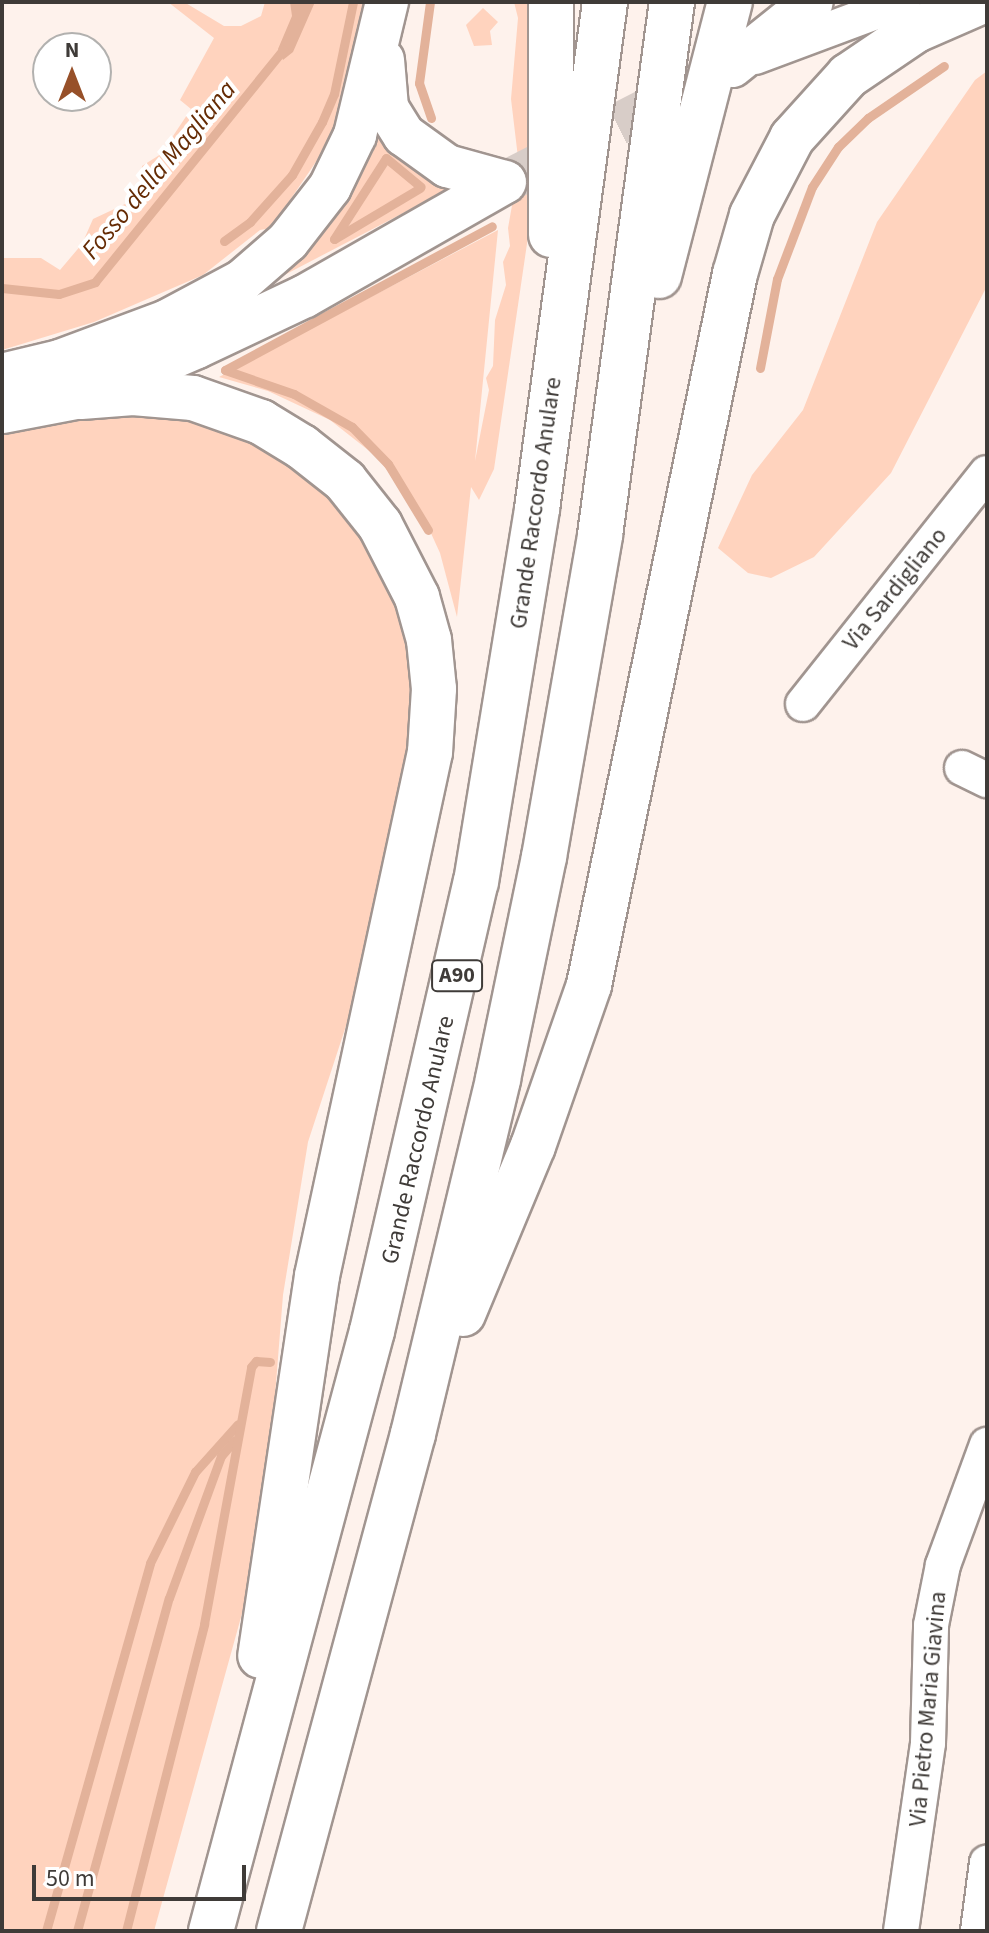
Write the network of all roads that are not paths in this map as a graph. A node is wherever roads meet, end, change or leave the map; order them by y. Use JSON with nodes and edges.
{"nodes":[{"id":1,"x":551,"y":2,"type":"edge"},
{"id":2,"x":605,"y":2,"type":"edge"},
{"id":3,"x":672,"y":2,"type":"edge"},
{"id":4,"x":730,"y":2,"type":"edge"},
{"id":5,"x":812,"y":2,"type":"edge"},
{"id":6,"x":903,"y":2,"type":"edge"},
{"id":7,"x":980,"y":2,"type":"edge"},
{"id":8,"x":385,"y":14,"type":"edge"},
{"id":9,"x":732,"y":66,"type":"joint"},
{"id":10,"x":556,"y":364,"type":"junction"},
{"id":11,"x":2,"y":375,"type":"edge"},
{"id":12,"x":81,"y":397,"type":"junction"},
{"id":13,"x":2,"y":412,"type":"edge"},
{"id":14,"x":610,"y":465,"type":"junction"},
{"id":15,"x":987,"y":473,"type":"edge"},
{"id":16,"x":803,"y":704,"type":"dead end"},
{"id":17,"x":413,"y":1434,"type":"junction"},
{"id":18,"x":987,"y":1445,"type":"edge"},
{"id":19,"x":255,"y":1766,"type":"junction"},
{"id":20,"x":987,"y":1863,"type":"edge"},
{"id":21,"x":211,"y":1931,"type":"edge"},
{"id":22,"x":279,"y":1931,"type":"edge"},
{"id":23,"x":901,"y":1931,"type":"edge"},
{"id":24,"x":978,"y":1931,"type":"edge"}],
"edges":[{"from":1,"to":10,"type":"highway"},
{"from":2,"to":10,"type":"highway","name":"Grande Raccordo Anulare","number":"A90"},
{"from":3,"to":14,"type":"highway","number":"A90"},
{"from":4,"to":14,"type":"highway"},
{"from":5,"to":9,"type":"main road"},
{"from":6,"to":9,"type":"street"},
{"from":7,"to":17,"type":"highway"},
{"from":8,"to":11,"type":"main road"},
{"from":8,"to":12,"type":"main road"},
{"from":10,"to":19,"type":"highway","name":"Grande Raccordo Anulare","number":"A90"},
{"from":12,"to":13,"type":"main road"},
{"from":12,"to":19,"type":"highway"},
{"from":14,"to":17,"type":"highway","number":"A90"},
{"from":15,"to":16,"type":"street","name":"Via Sardigliano"},
{"from":17,"to":22,"type":"highway","number":"A90"},
{"from":18,"to":23,"type":"street","name":"Via Pietro Maria Giavina"},
{"from":19,"to":21,"type":"highway","name":"Grande Raccordo Anulare","number":"A90"},
{"from":20,"to":24,"type":"street"}]}
